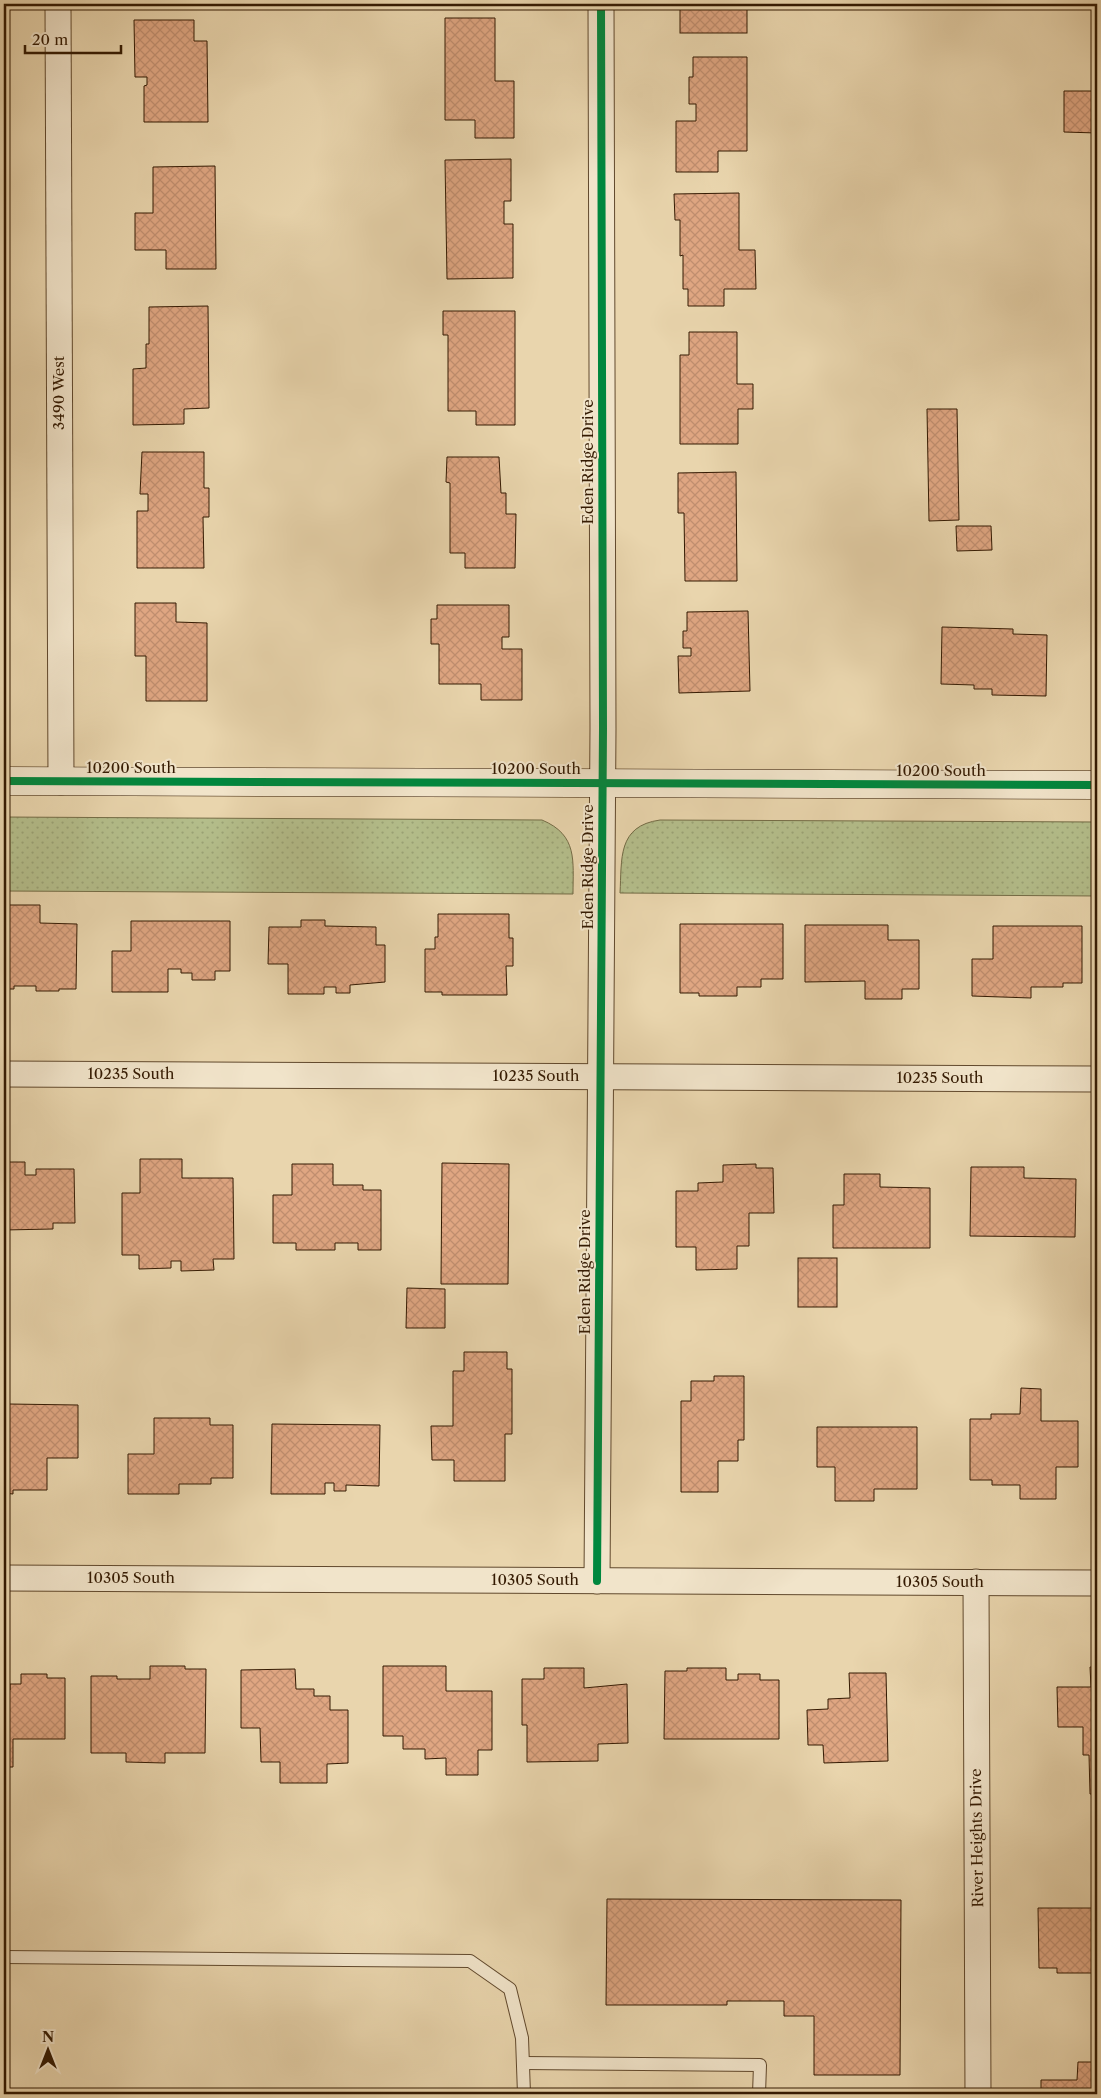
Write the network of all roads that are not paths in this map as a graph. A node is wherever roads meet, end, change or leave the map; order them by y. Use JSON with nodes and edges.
{"nodes":[{"id":1,"x":58,"y":4,"type":"edge"},
{"id":2,"x":601,"y":4,"type":"edge"},
{"id":3,"x":4,"y":781,"type":"edge"},
{"id":4,"x":61,"y":782,"type":"junction"},
{"id":5,"x":602,"y":783,"type":"junction"},
{"id":6,"x":1097,"y":785,"type":"edge"},
{"id":7,"x":4,"y":1074,"type":"edge"},
{"id":8,"x":600,"y":1077,"type":"junction"},
{"id":9,"x":1097,"y":1079,"type":"edge"},
{"id":10,"x":4,"y":1578,"type":"edge"},
{"id":11,"x":597,"y":1580,"type":"junction"},
{"id":12,"x":976,"y":1582,"type":"junction"},
{"id":13,"x":1097,"y":1583,"type":"edge"},
{"id":14,"x":4,"y":1957,"type":"edge"},
{"id":15,"x":523,"y":2063,"type":"junction"},
{"id":16,"x":524,"y":2094,"type":"edge"},
{"id":17,"x":759,"y":2094,"type":"edge"},
{"id":18,"x":978,"y":2094,"type":"edge"}],
"edges":[{"from":1,"to":4,"type":"street","name":"3490 West"},
{"from":2,"to":5,"type":"street","name":"Eden Ridge Drive"},
{"from":3,"to":4,"type":"street","name":"10200 South"},
{"from":4,"to":5,"type":"street","name":"10200 South"},
{"from":5,"to":6,"type":"street","name":"10200 South"},
{"from":5,"to":8,"type":"street","name":"Eden Ridge Drive"},
{"from":7,"to":8,"type":"street","name":"10235 South"},
{"from":8,"to":9,"type":"street","name":"10235 South"},
{"from":8,"to":11,"type":"street","name":"Eden Ridge Drive"},
{"from":10,"to":11,"type":"street","name":"10305 South"},
{"from":11,"to":12,"type":"street","name":"10305 South"},
{"from":12,"to":13,"type":"street","name":"10305 South"},
{"from":12,"to":18,"type":"street","name":"River Heights Drive"},
{"from":14,"to":15,"type":"lane"},
{"from":15,"to":16,"type":"lane"},
{"from":15,"to":17,"type":"lane"}]}
